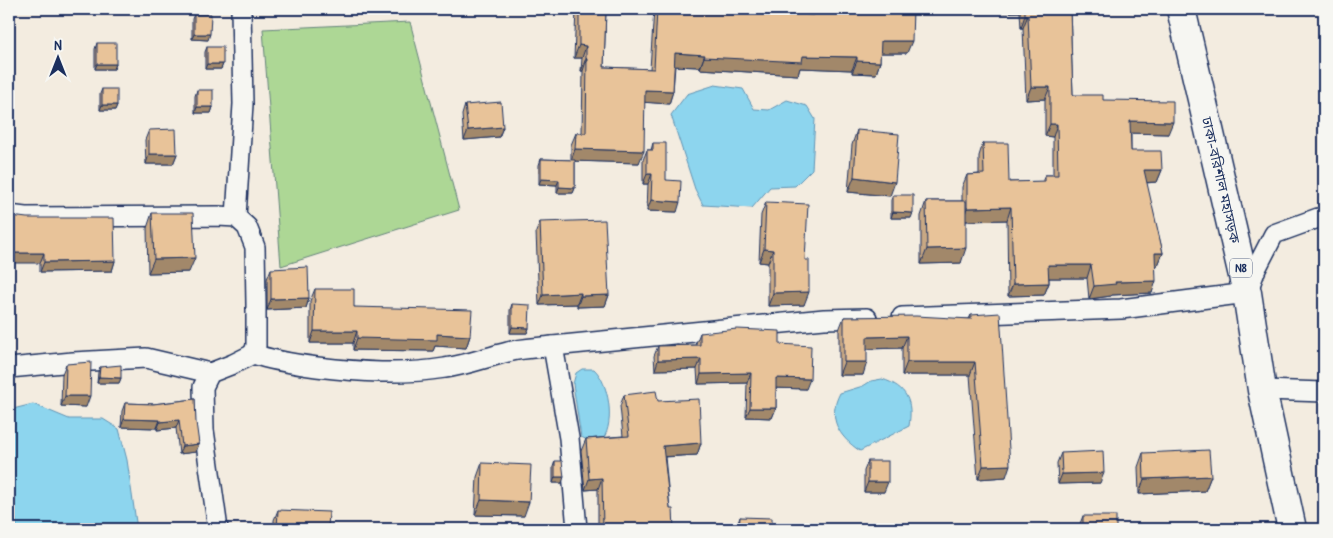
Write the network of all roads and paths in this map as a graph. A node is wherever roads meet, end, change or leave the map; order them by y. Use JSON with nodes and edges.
{"nodes":[{"id":1,"x":241,"y":9,"type":"edge"},
{"id":2,"x":1181,"y":9,"type":"edge"},
{"id":3,"x":9,"y":215,"type":"edge"},
{"id":4,"x":236,"y":217,"type":"junction"},
{"id":5,"x":1324,"y":217,"type":"edge"},
{"id":6,"x":1247,"y":293,"type":"junction"},
{"id":7,"x":553,"y":346,"type":"junction"},
{"id":8,"x":253,"y":354,"type":"junction"},
{"id":9,"x":9,"y":368,"type":"edge"},
{"id":10,"x":210,"y":373,"type":"junction"},
{"id":11,"x":1262,"y":390,"type":"junction"},
{"id":12,"x":1324,"y":392,"type":"edge"},
{"id":13,"x":218,"y":529,"type":"edge"},
{"id":14,"x":577,"y":529,"type":"edge"},
{"id":15,"x":1292,"y":529,"type":"edge"}],
"edges":[{"from":1,"to":4,"type":"street"},
{"from":2,"to":6,"type":"highway","name":"ঢাকা-বরিশাল মহাসড়ক","number":"N8"},
{"from":3,"to":4,"type":"street"},
{"from":4,"to":8,"type":"street"},
{"from":5,"to":6,"type":"street"},
{"from":6,"to":7,"type":"street"},
{"from":6,"to":11,"type":"highway","name":"ঢাকা-বরিশাল মহাসড়ক","number":"N8"},
{"from":7,"to":8,"type":"street"},
{"from":7,"to":14,"type":"street"},
{"from":8,"to":10,"type":"street"},
{"from":9,"to":10,"type":"street"},
{"from":10,"to":13,"type":"street"},
{"from":11,"to":12,"type":"street"},
{"from":11,"to":15,"type":"highway","name":"ঢাকা-বরিশাল মহাসড়ক","number":"N8"}]}
